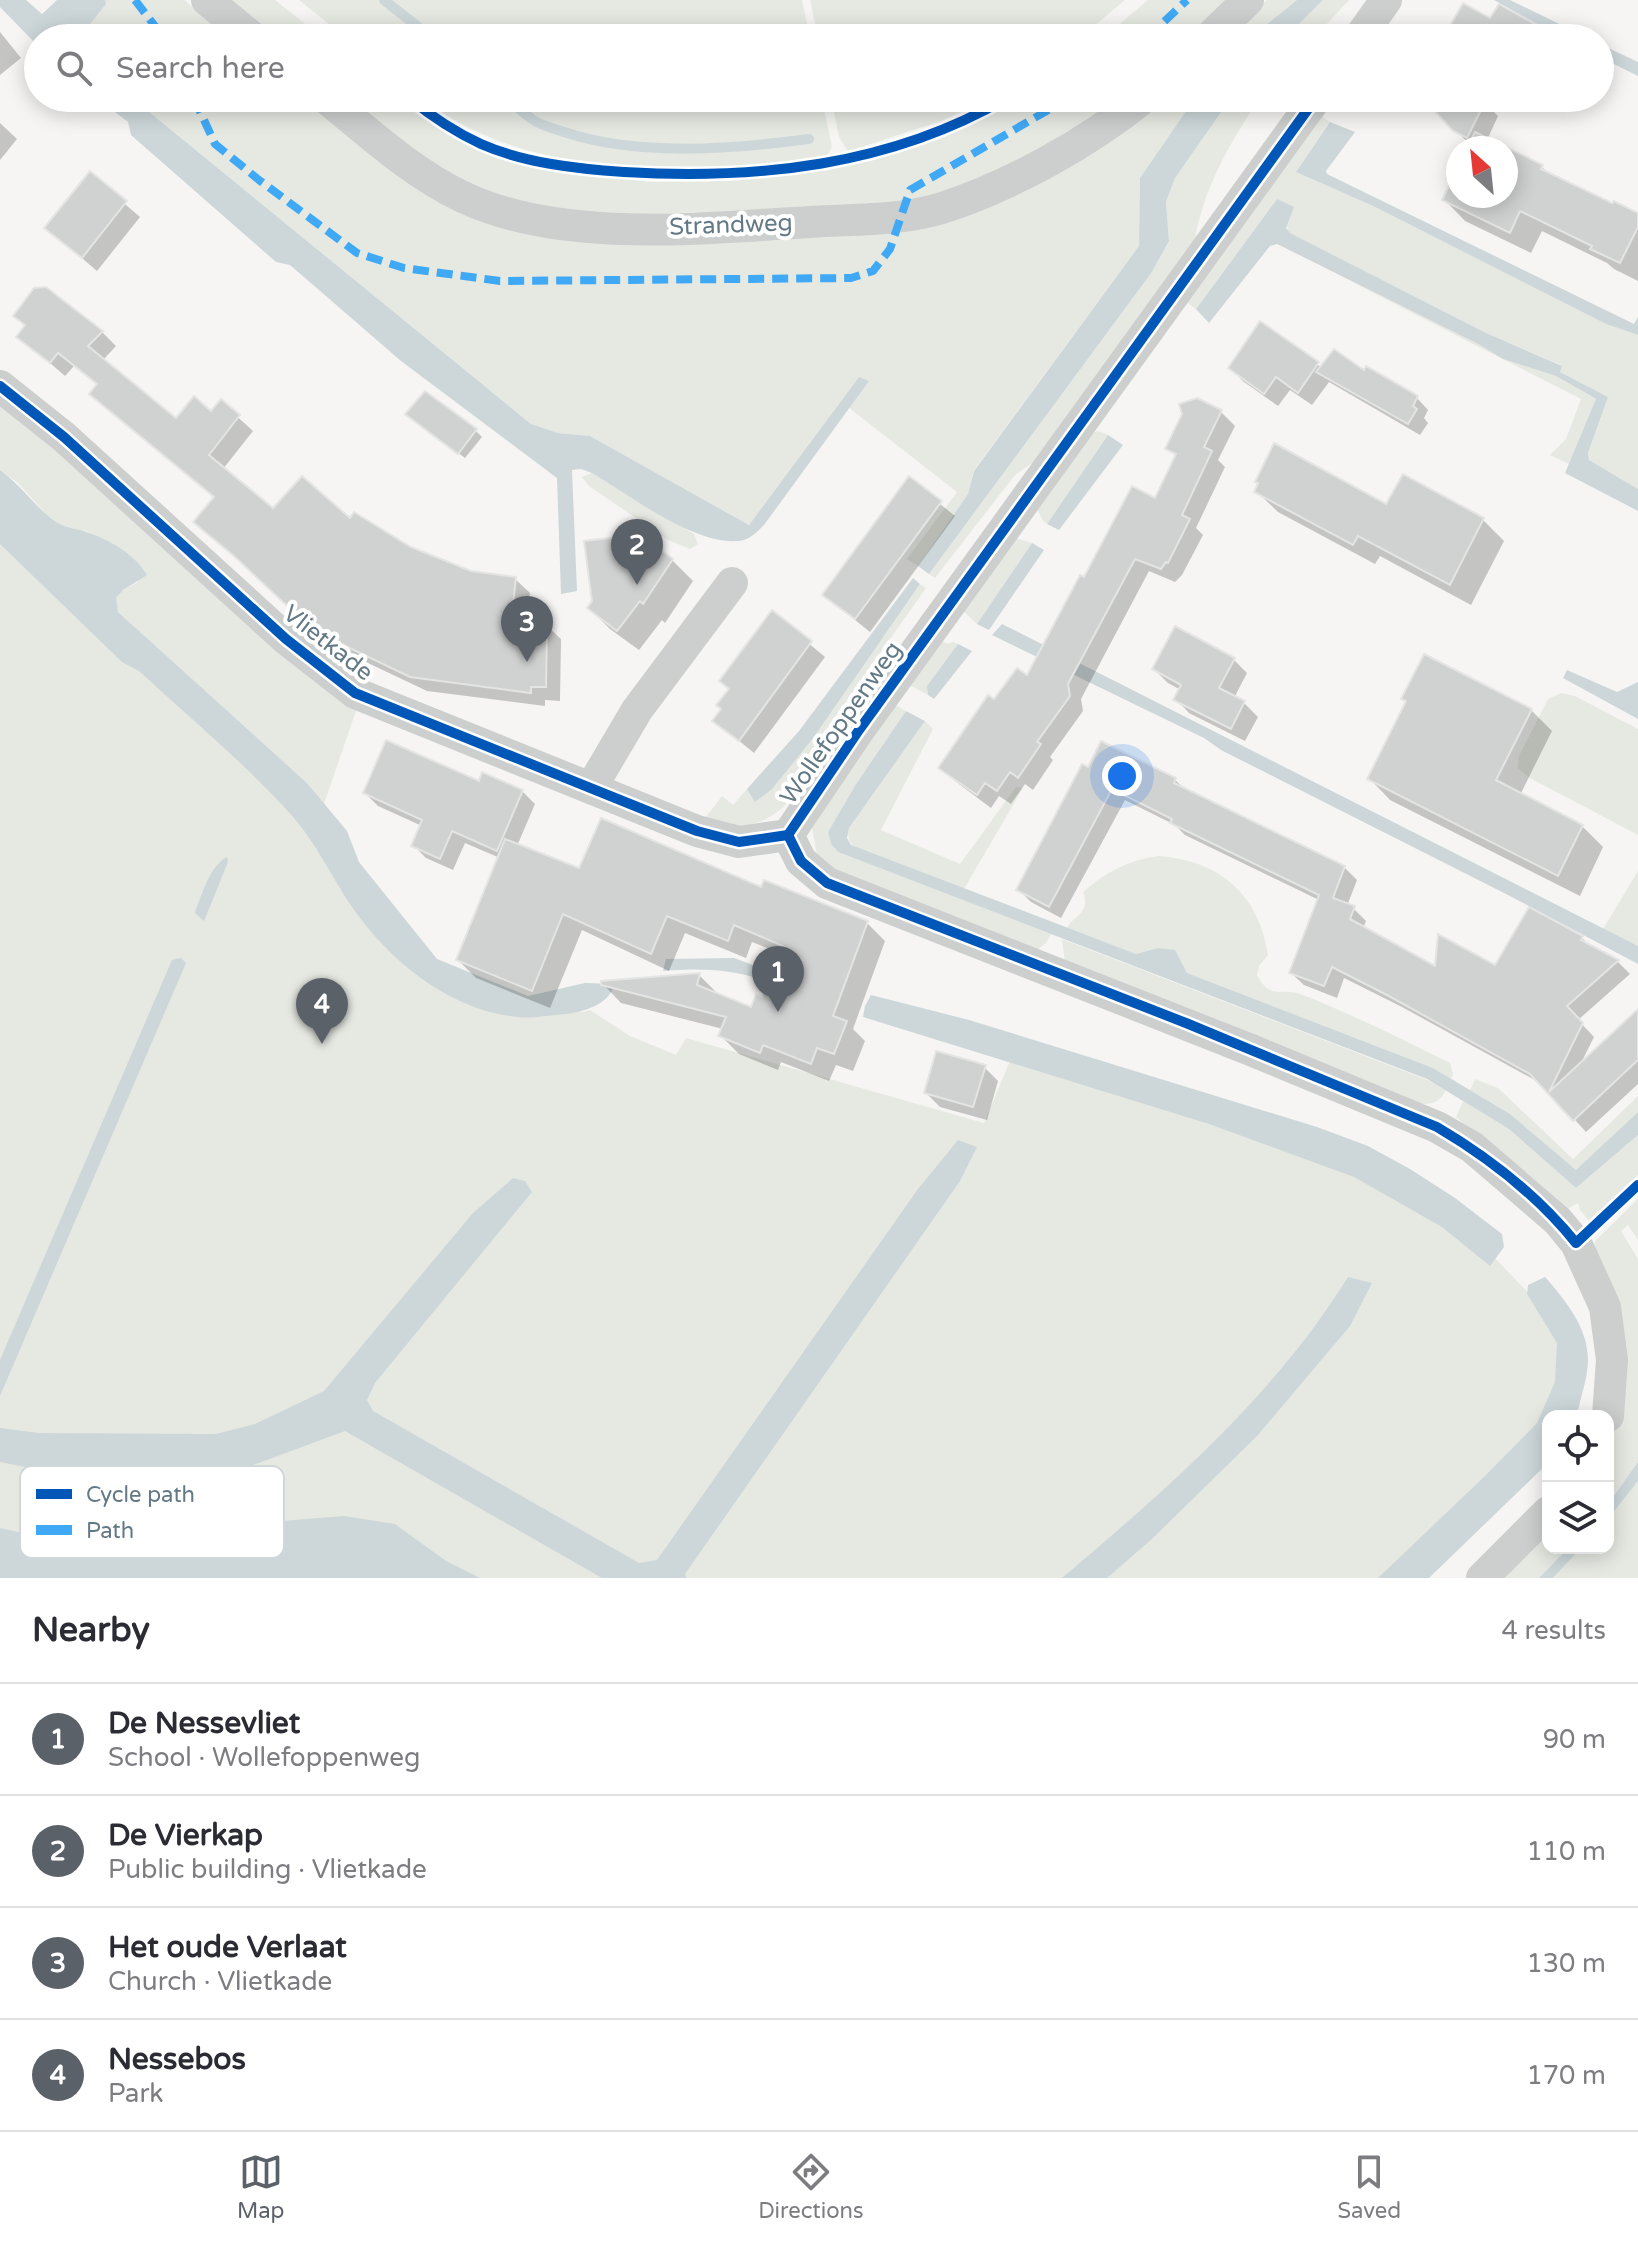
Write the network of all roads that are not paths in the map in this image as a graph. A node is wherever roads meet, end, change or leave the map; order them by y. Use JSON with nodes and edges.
{"nodes":[{"id":1,"x":207,"y":0,"type":"edge"},
{"id":2,"x":1248,"y":0,"type":"edge"},
{"id":3,"x":1386,"y":0,"type":"edge"},
{"id":4,"x":236,"y":24,"type":"edge"},
{"id":5,"x":1223,"y":24,"type":"edge"},
{"id":6,"x":1369,"y":24,"type":"edge"},
{"id":7,"x":343,"y":112,"type":"edge"},
{"id":8,"x":1126,"y":112,"type":"edge"},
{"id":9,"x":1306,"y":112,"type":"edge"},
{"id":10,"x":0,"y":386,"type":"edge"},
{"id":11,"x":732,"y":583,"type":"dead end"},
{"id":12,"x":591,"y":788,"type":"junction"},
{"id":13,"x":788,"y":835,"type":"junction"},
{"id":14,"x":1608,"y":1410,"type":"edge"},
{"id":15,"x":1542,"y":1518,"type":"edge"},
{"id":16,"x":1482,"y":1578,"type":"edge"}],
"edges":[{"from":1,"to":4,"type":"street"},
{"from":2,"to":5,"type":"street"},
{"from":3,"to":6,"type":"street"},
{"from":7,"to":8,"type":"street","name":"Strandweg"},
{"from":9,"to":13,"type":"street","name":"Wollefoppenweg"},
{"from":10,"to":12,"type":"street","name":"Vlietkade"},
{"from":11,"to":12,"type":"street"},
{"from":12,"to":13,"type":"street","name":"Vlietkade"},
{"from":13,"to":14,"type":"street","name":"Wollefoppenweg"},
{"from":15,"to":16,"type":"street"}]}
